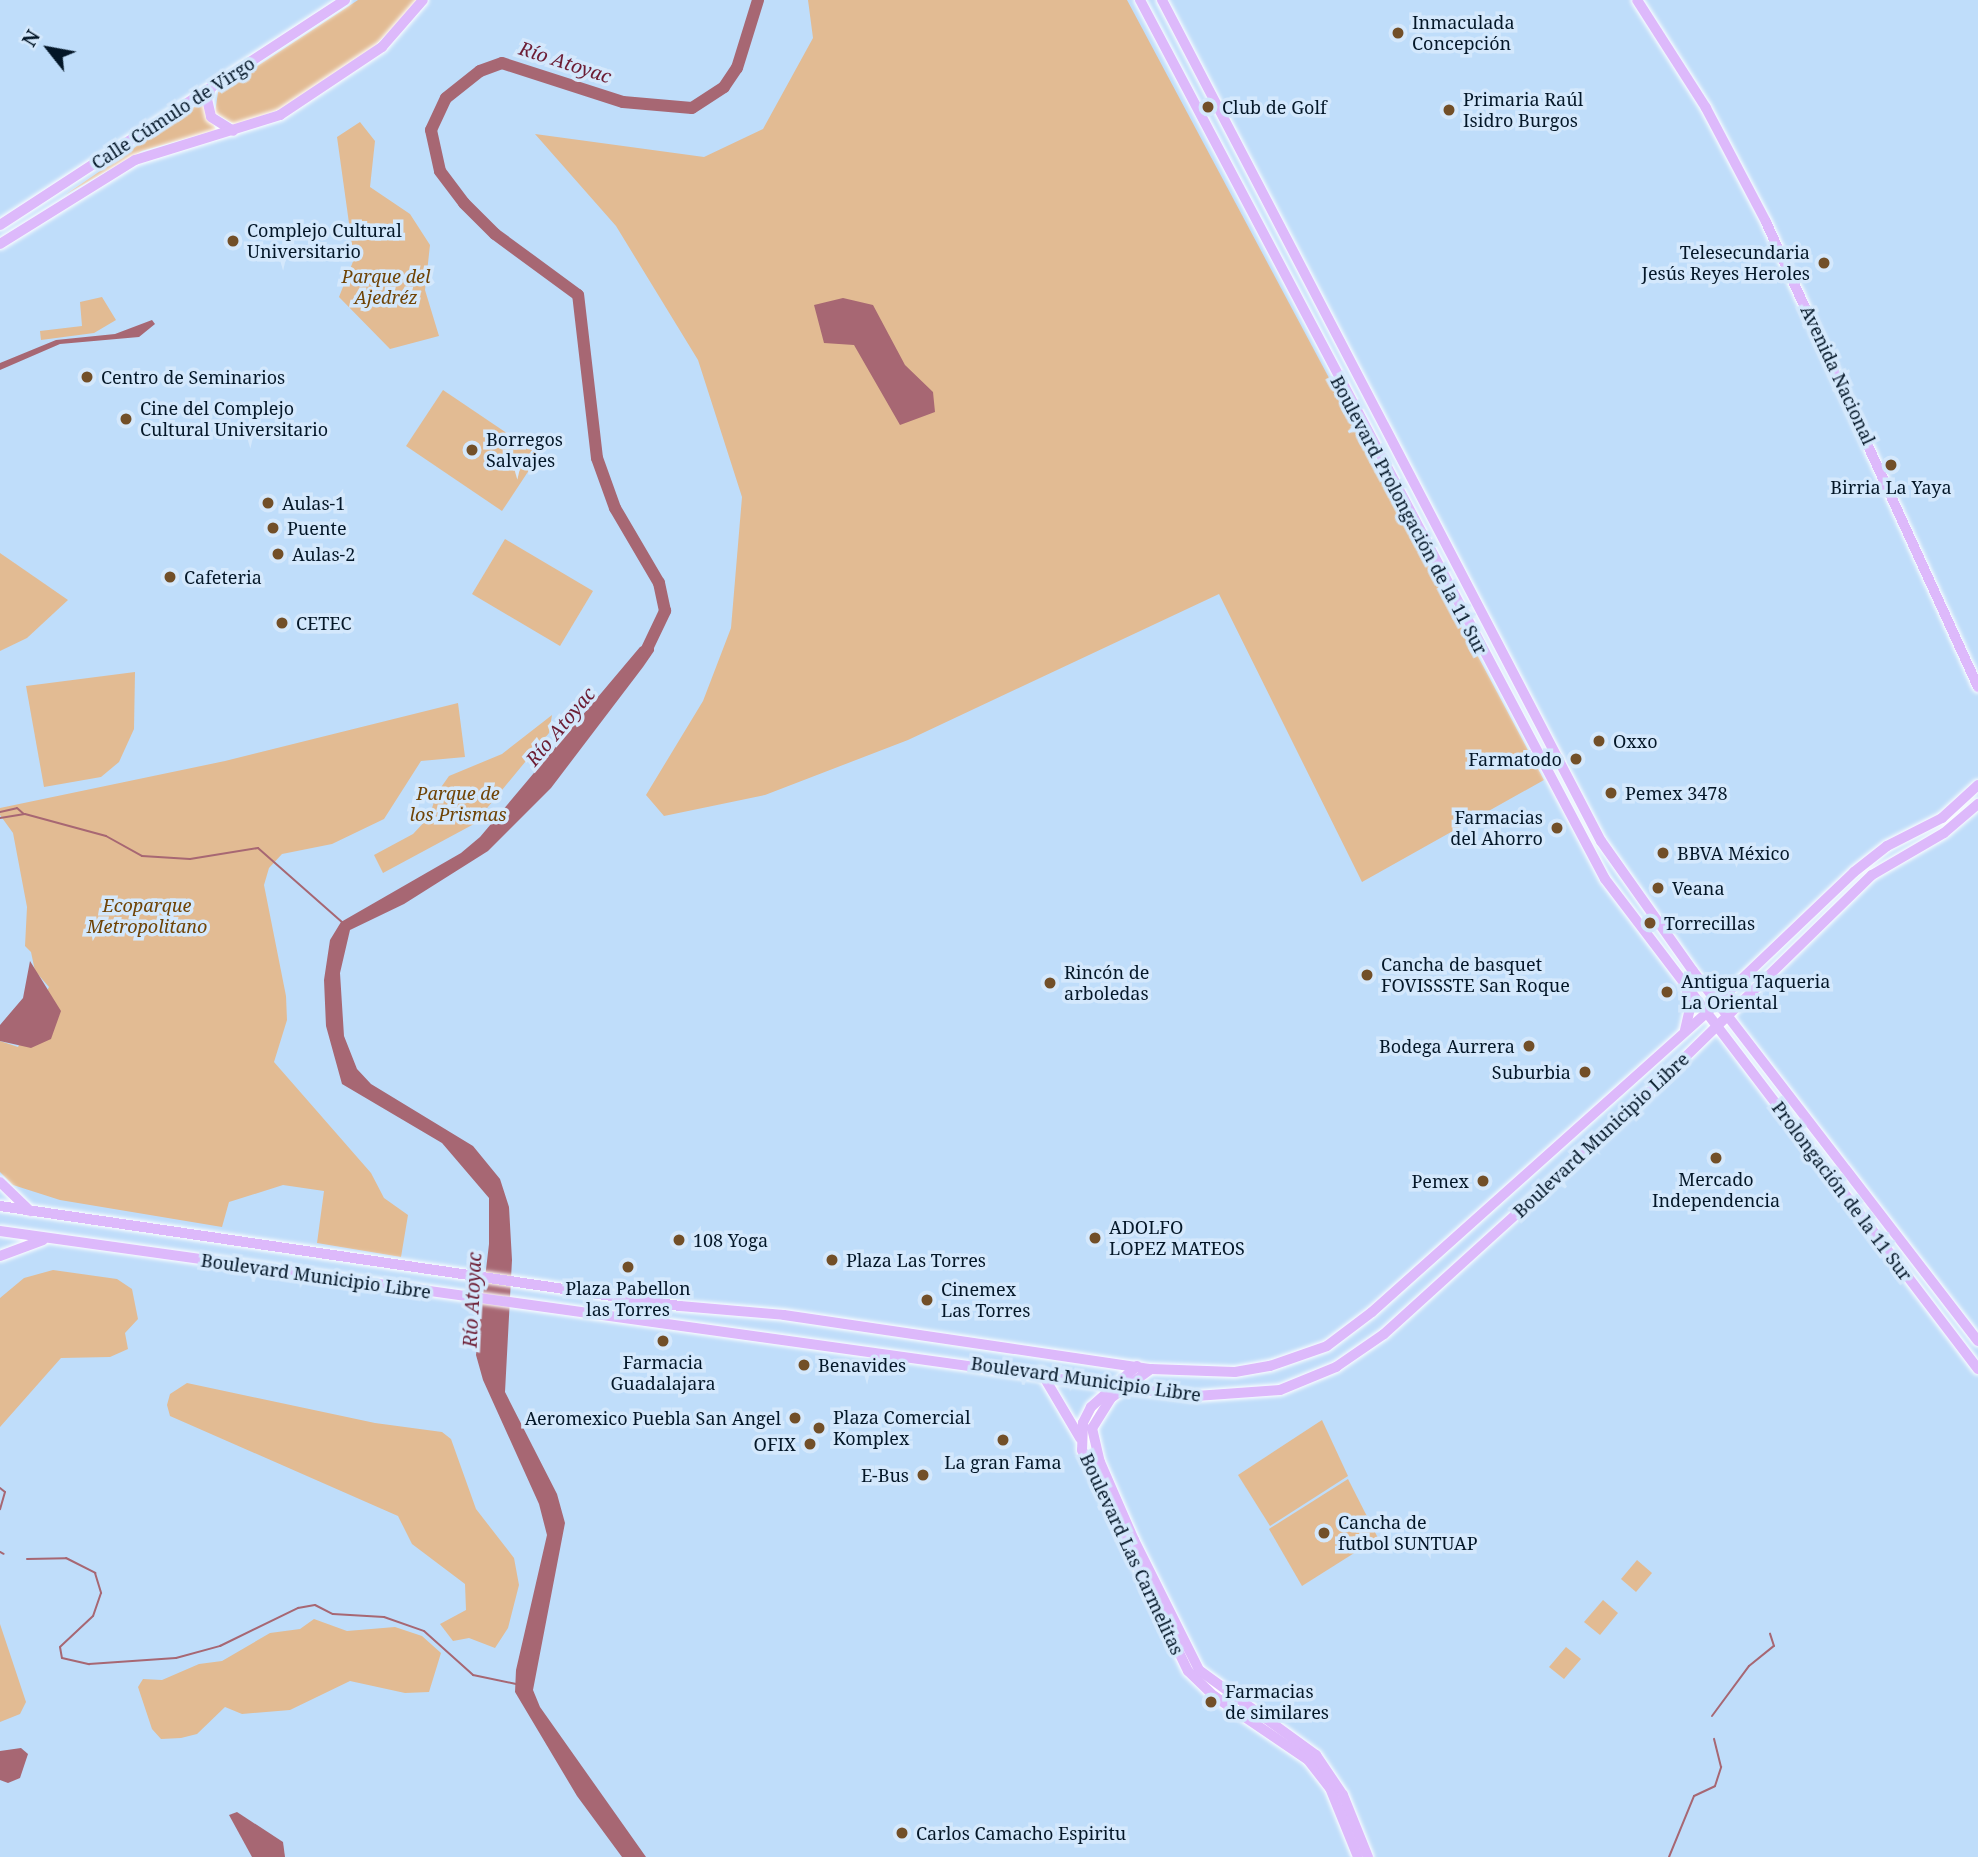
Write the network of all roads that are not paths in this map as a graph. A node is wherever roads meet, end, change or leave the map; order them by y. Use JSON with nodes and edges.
{"nodes":[{"id":1,"x":345,"y":0,"type":"edge"},
{"id":2,"x":423,"y":0,"type":"edge"},
{"id":3,"x":1140,"y":0,"type":"edge"},
{"id":4,"x":1162,"y":0,"type":"edge"},
{"id":5,"x":1637,"y":0,"type":"edge"},
{"id":6,"x":211,"y":88,"type":"junction"},
{"id":7,"x":233,"y":131,"type":"junction"},
{"id":8,"x":85,"y":170,"type":"junction"},
{"id":9,"x":52,"y":192,"type":"junction"},
{"id":10,"x":66,"y":205,"type":"junction"},
{"id":11,"x":35,"y":222,"type":"junction"},
{"id":12,"x":0,"y":225,"type":"edge"},
{"id":13,"x":0,"y":244,"type":"edge"},
{"id":14,"x":1978,"y":687,"type":"edge"},
{"id":15,"x":1978,"y":785,"type":"edge"},
{"id":16,"x":1978,"y":804,"type":"edge"},
{"id":17,"x":1681,"y":980,"type":"junction"},
{"id":18,"x":1718,"y":1002,"type":"junction"},
{"id":19,"x":1706,"y":1013,"type":"junction"},
{"id":20,"x":1728,"y":1015,"type":"junction"},
{"id":21,"x":1717,"y":1027,"type":"junction"},
{"id":22,"x":1685,"y":1032,"type":"junction"},
{"id":23,"x":0,"y":1182,"type":"edge"},
{"id":24,"x":0,"y":1206,"type":"edge"},
{"id":25,"x":30,"y":1211,"type":"junction"},
{"id":26,"x":0,"y":1231,"type":"edge"},
{"id":27,"x":48,"y":1238,"type":"junction"},
{"id":28,"x":0,"y":1256,"type":"edge"},
{"id":29,"x":1978,"y":1341,"type":"edge"},
{"id":30,"x":1137,"y":1366,"type":"junction"},
{"id":31,"x":1151,"y":1368,"type":"junction"},
{"id":32,"x":1978,"y":1369,"type":"edge"},
{"id":33,"x":1041,"y":1373,"type":"junction"},
{"id":34,"x":1112,"y":1385,"type":"junction"},
{"id":35,"x":1125,"y":1388,"type":"junction"},
{"id":36,"x":1080,"y":1438,"type":"junction"},
{"id":37,"x":1165,"y":1614,"type":"junction"},
{"id":38,"x":1358,"y":1857,"type":"edge"},
{"id":39,"x":1367,"y":1857,"type":"edge"}],
"edges":[{"from":1,"to":6,"type":"main road","name":"Calle Cúmulo de Virgo"},
{"from":2,"to":7,"type":"main road","name":"Calle Cúmulo de Virgo"},
{"from":3,"to":17,"type":"main road","name":"Boulevard Prolongación de la 11 Sur"},
{"from":4,"to":18,"type":"main road","name":"Boulevard Prolongación de la 11 Sur"},
{"from":5,"to":14,"type":"main road","name":"Avenida Nacional"},
{"from":6,"to":7,"type":"main road"},
{"from":6,"to":8,"type":"main road","name":"Calle Cúmulo de Virgo"},
{"from":7,"to":10,"type":"main road","name":"Calle Cúmulo de Virgo"},
{"from":8,"to":9,"type":"main road","name":"Calle Cúmulo de Virgo"},
{"from":8,"to":10,"type":"main road"},
{"from":9,"to":11,"type":"main road"},
{"from":9,"to":12,"type":"main road","name":"Calle Cúmulo de Virgo"},
{"from":10,"to":11,"type":"main road","name":"Calle Cúmulo de Virgo"},
{"from":11,"to":13,"type":"main road","name":"Calle Cúmulo de Virgo"},
{"from":15,"to":18,"type":"main road","name":"Boulevard Municipio Libre"},
{"from":16,"to":20,"type":"main road","name":"Boulevard Municipio Libre"},
{"from":17,"to":19,"type":"main road","name":"Boulevard Prolongación de la 11 Sur"},
{"from":17,"to":22,"type":"main road"},
{"from":18,"to":19,"type":"main road","name":"Boulevard Municipio Libre"},
{"from":18,"to":20,"type":"main road","name":"Prolongación de la 11 Sur"},
{"from":19,"to":21,"type":"main road","name":"Prolongación de la 11 Sur"},
{"from":19,"to":22,"type":"main road","name":"Boulevard Municipio Libre"},
{"from":20,"to":21,"type":"main road","name":"Boulevard Municipio Libre"},
{"from":20,"to":29,"type":"main road","name":"Prolongación de la 11 Sur"},
{"from":21,"to":32,"type":"main road","name":"Prolongación de la 11 Sur"},
{"from":21,"to":35,"type":"main road","name":"Boulevard Municipio Libre"},
{"from":22,"to":31,"type":"main road","name":"Boulevard Municipio Libre"},
{"from":23,"to":25,"type":"main road"},
{"from":24,"to":25,"type":"main road","name":"Boulevard Municipio Libre"},
{"from":25,"to":30,"type":"main road","name":"Boulevard Municipio Libre"},
{"from":26,"to":27,"type":"main road","name":"Boulevard Municipio Libre"},
{"from":27,"to":28,"type":"main road"},
{"from":27,"to":33,"type":"main road","name":"Boulevard Municipio Libre"},
{"from":30,"to":31,"type":"main road","name":"Boulevard Municipio Libre"},
{"from":30,"to":34,"type":"main road","name":"Boulevard Las Carmelitas"},
{"from":31,"to":35,"type":"main road","name":"Boulevard Las Carmelitas"},
{"from":33,"to":34,"type":"main road","name":"Boulevard Municipio Libre"},
{"from":33,"to":36,"type":"main road"},
{"from":34,"to":35,"type":"main road","name":"Boulevard Municipio Libre"},
{"from":34,"to":36,"type":"main road","name":"Boulevard Las Carmelitas"},
{"from":35,"to":37,"type":"main road","name":"Boulevard Las Carmelitas"},
{"from":36,"to":37,"type":"main road","name":"Boulevard Las Carmelitas"},
{"from":37,"to":38,"type":"main road","name":"Boulevard Las Carmelitas"},
{"from":37,"to":39,"type":"main road","name":"Boulevard Las Carmelitas"}]}
